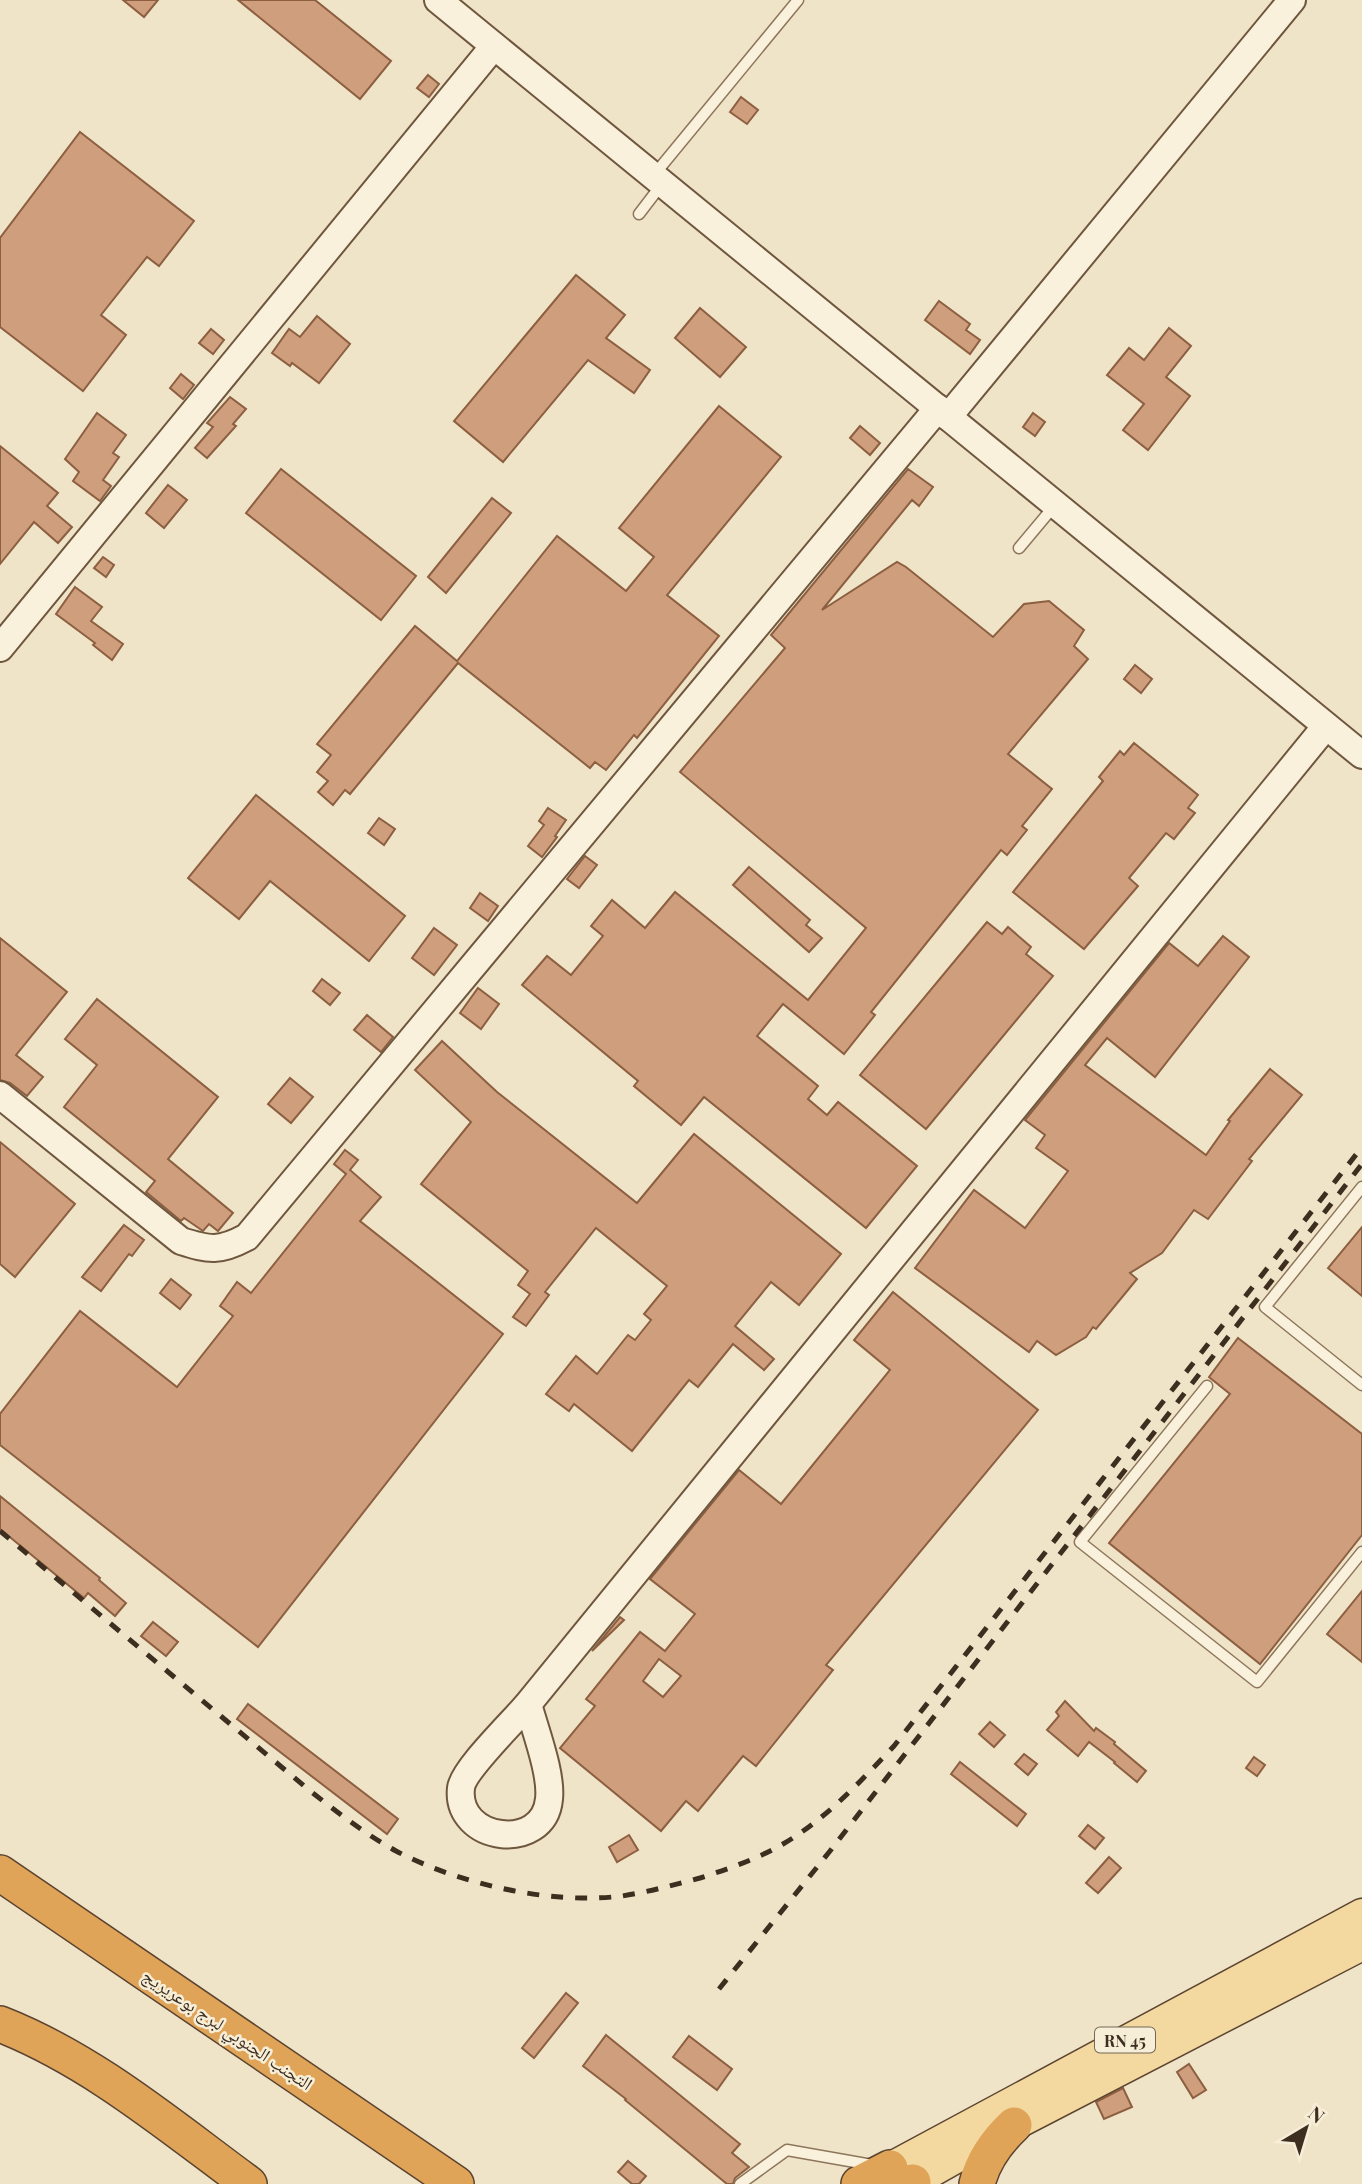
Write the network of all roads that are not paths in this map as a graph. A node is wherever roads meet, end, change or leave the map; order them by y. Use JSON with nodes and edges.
{"nodes":[{"id":1,"x":439,"y":0,"type":"edge"},
{"id":2,"x":797,"y":0,"type":"edge"},
{"id":3,"x":1292,"y":0,"type":"edge"},
{"id":4,"x":494,"y":46,"type":"junction"},
{"id":5,"x":658,"y":180,"type":"junction"},
{"id":6,"x":639,"y":214,"type":"dead end"},
{"id":7,"x":943,"y":413,"type":"junction"},
{"id":8,"x":1055,"y":504,"type":"junction"},
{"id":9,"x":1019,"y":548,"type":"dead end"},
{"id":10,"x":0,"y":648,"type":"edge"},
{"id":11,"x":1326,"y":726,"type":"junction"},
{"id":12,"x":1362,"y":755,"type":"edge"},
{"id":13,"x":0,"y":1095,"type":"edge"},
{"id":14,"x":1362,"y":1187,"type":"edge"},
{"id":15,"x":1362,"y":1385,"type":"edge"},
{"id":16,"x":1207,"y":1386,"type":"dead end"},
{"id":17,"x":1362,"y":1552,"type":"edge"},
{"id":18,"x":528,"y":1704,"type":"junction"},
{"id":19,"x":0,"y":1873,"type":"edge"},
{"id":20,"x":1362,"y":1914,"type":"edge"},
{"id":21,"x":1362,"y":1945,"type":"edge"},
{"id":22,"x":0,"y":2024,"type":"edge"},
{"id":23,"x":1014,"y":2125,"type":"junction"},
{"id":24,"x":904,"y":2180,"type":"edge"},
{"id":25,"x":249,"y":2184,"type":"edge"},
{"id":26,"x":456,"y":2184,"type":"edge"},
{"id":27,"x":740,"y":2184,"type":"edge"},
{"id":28,"x":859,"y":2184,"type":"edge"},
{"id":29,"x":977,"y":2184,"type":"edge"}],
"edges":[{"from":1,"to":4,"type":"street"},
{"from":2,"to":5,"type":"lane"},
{"from":3,"to":7,"type":"street"},
{"from":4,"to":5,"type":"street"},
{"from":4,"to":10,"type":"street"},
{"from":5,"to":6,"type":"lane"},
{"from":5,"to":7,"type":"street"},
{"from":7,"to":8,"type":"street"},
{"from":7,"to":13,"type":"street"},
{"from":8,"to":9,"type":"lane"},
{"from":8,"to":11,"type":"street"},
{"from":11,"to":12,"type":"street"},
{"from":11,"to":18,"type":"street"},
{"from":14,"to":15,"type":"lane"},
{"from":16,"to":17,"type":"lane"},
{"from":18,"to":18,"type":"street"},
{"from":19,"to":26,"type":"highway","name":"التجنب الجنوبي لبرج بوعريريج"},
{"from":20,"to":24,"type":"main road","number":"RN 45"},
{"from":21,"to":23,"type":"main road","number":"RN 45"},
{"from":22,"to":25,"type":"highway"},
{"from":23,"to":24,"type":"main road","number":"RN 45"},
{"from":23,"to":29,"type":"highway"},
{"from":24,"to":27,"type":"lane"},
{"from":24,"to":28,"type":"highway","number":"RN 45"}]}
